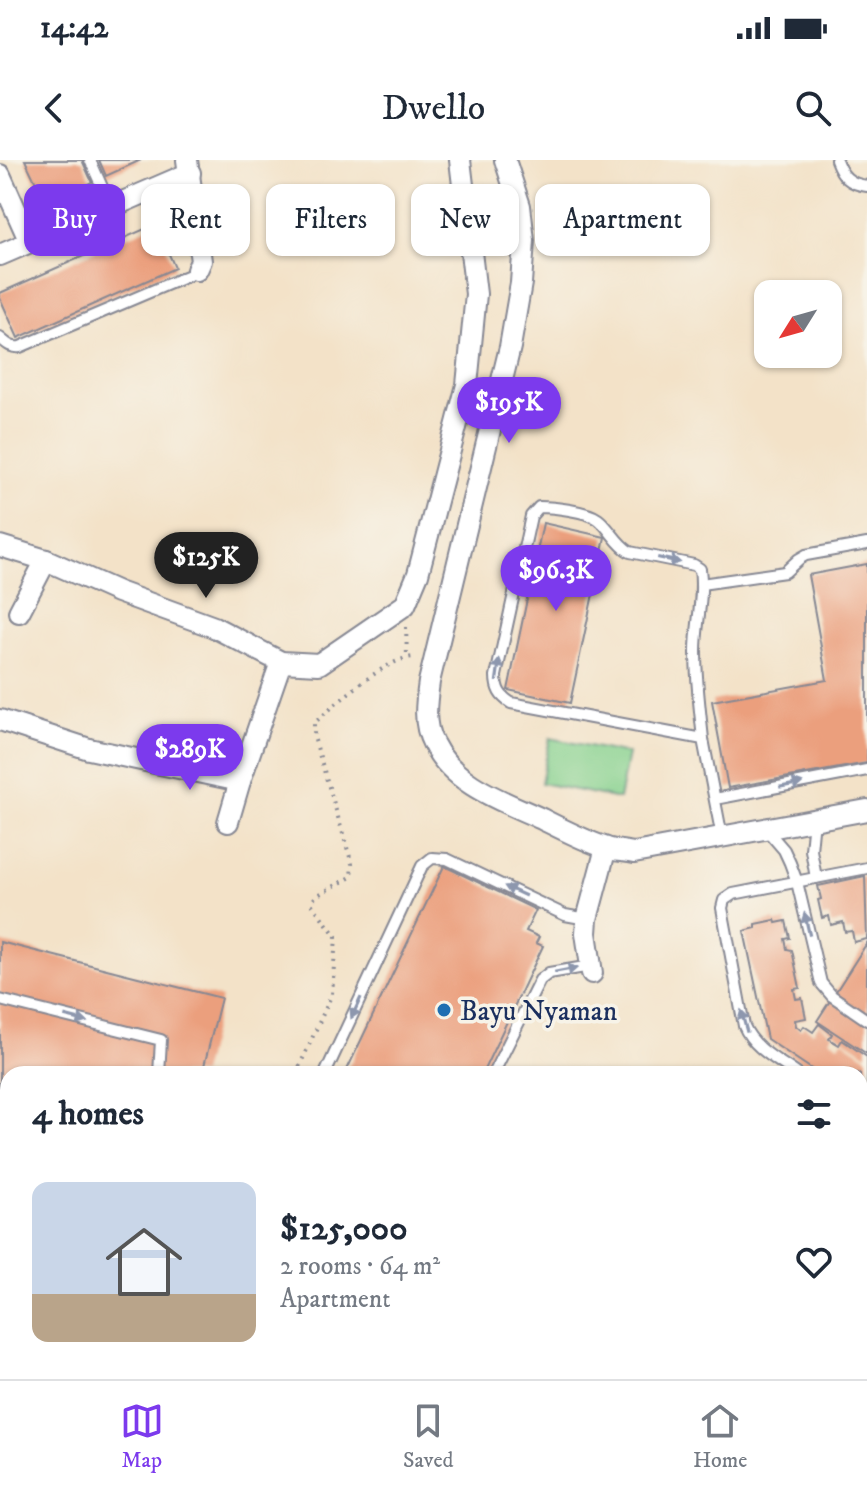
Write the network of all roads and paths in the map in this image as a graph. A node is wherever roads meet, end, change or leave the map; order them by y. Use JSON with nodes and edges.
{"nodes":[{"id":1,"x":90,"y":160,"type":"edge"},
{"id":2,"x":460,"y":160,"type":"edge"},
{"id":3,"x":505,"y":160,"type":"edge"},
{"id":4,"x":836,"y":160,"type":"edge"},
{"id":5,"x":188,"y":166,"type":"edge"},
{"id":6,"x":0,"y":175,"type":"edge"},
{"id":7,"x":101,"y":184,"type":"edge"},
{"id":8,"x":867,"y":186,"type":"edge"},
{"id":9,"x":125,"y":200,"type":"edge"},
{"id":10,"x":24,"y":229,"type":"edge"},
{"id":11,"x":24,"y":245,"type":"edge"},
{"id":12,"x":0,"y":255,"type":"edge"},
{"id":13,"x":197,"y":270,"type":"joint"},
{"id":14,"x":0,"y":338,"type":"edge"},
{"id":15,"x":867,"y":544,"type":"edge"},
{"id":16,"x":0,"y":546,"type":"edge"},
{"id":17,"x":46,"y":560,"type":"junction"},
{"id":18,"x":701,"y":584,"type":"junction"},
{"id":19,"x":19,"y":612,"type":"dead end"},
{"id":20,"x":434,"y":658,"type":"junction"},
{"id":21,"x":281,"y":662,"type":"junction"},
{"id":22,"x":0,"y":720,"type":"edge"},
{"id":23,"x":703,"y":739,"type":"junction"},
{"id":24,"x":867,"y":770,"type":"edge"},
{"id":25,"x":240,"y":781,"type":"junction"},
{"id":26,"x":715,"y":799,"type":"junction"},
{"id":27,"x":867,"y":810,"type":"edge"},
{"id":28,"x":814,"y":819,"type":"junction"},
{"id":29,"x":228,"y":822,"type":"dead end"},
{"id":30,"x":766,"y":829,"type":"junction"},
{"id":31,"x":722,"y":837,"type":"junction"},
{"id":32,"x":606,"y":848,"type":"junction"},
{"id":33,"x":867,"y":868,"type":"edge"},
{"id":34,"x":816,"y":878,"type":"junction"},
{"id":35,"x":797,"y":882,"type":"junction"},
{"id":36,"x":587,"y":919,"type":"junction"},
{"id":37,"x":592,"y":969,"type":"joint"},
{"id":38,"x":0,"y":1000,"type":"edge"},
{"id":39,"x":867,"y":1020,"type":"edge"},
{"id":40,"x":159,"y":1066,"type":"edge"},
{"id":41,"x":300,"y":1066,"type":"edge"},
{"id":42,"x":329,"y":1066,"type":"edge"},
{"id":43,"x":497,"y":1066,"type":"edge"},
{"id":44,"x":786,"y":1066,"type":"edge"}],
"edges":[{"from":1,"to":7,"type":"lane"},
{"from":2,"to":21,"type":"street"},
{"from":3,"to":20,"type":"street"},
{"from":4,"to":8,"type":"lane"},
{"from":5,"to":9,"type":"street"},
{"from":5,"to":13,"type":"street"},
{"from":6,"to":10,"type":"street"},
{"from":11,"to":12,"type":"street"},
{"from":13,"to":14,"type":"lane"},
{"from":15,"to":18,"type":"lane"},
{"from":16,"to":17,"type":"street"},
{"from":17,"to":19,"type":"street"},
{"from":17,"to":21,"type":"street"},
{"from":18,"to":23,"type":"lane"},
{"from":23,"to":18,"type":"lane","one_way":true},
{"from":20,"to":32,"type":"street"},
{"from":20,"to":41,"type":"path"},
{"from":21,"to":25,"type":"street"},
{"from":22,"to":25,"type":"street"},
{"from":23,"to":26,"type":"lane"},
{"from":26,"to":24,"type":"lane","one_way":true},
{"from":25,"to":29,"type":"street"},
{"from":26,"to":31,"type":"lane"},
{"from":27,"to":28,"type":"street"},
{"from":28,"to":30,"type":"street"},
{"from":28,"to":34,"type":"lane"},
{"from":30,"to":31,"type":"street"},
{"from":30,"to":35,"type":"lane"},
{"from":31,"to":32,"type":"street"},
{"from":32,"to":36,"type":"street"},
{"from":33,"to":34,"type":"lane"},
{"from":34,"to":35,"type":"lane"},
{"from":39,"to":35,"type":"lane","one_way":true},
{"from":44,"to":35,"type":"lane","one_way":true},
{"from":36,"to":37,"type":"street"},
{"from":36,"to":42,"type":"lane","one_way":true},
{"from":43,"to":37,"type":"lane","one_way":true},
{"from":38,"to":40,"type":"lane","one_way":true}]}
